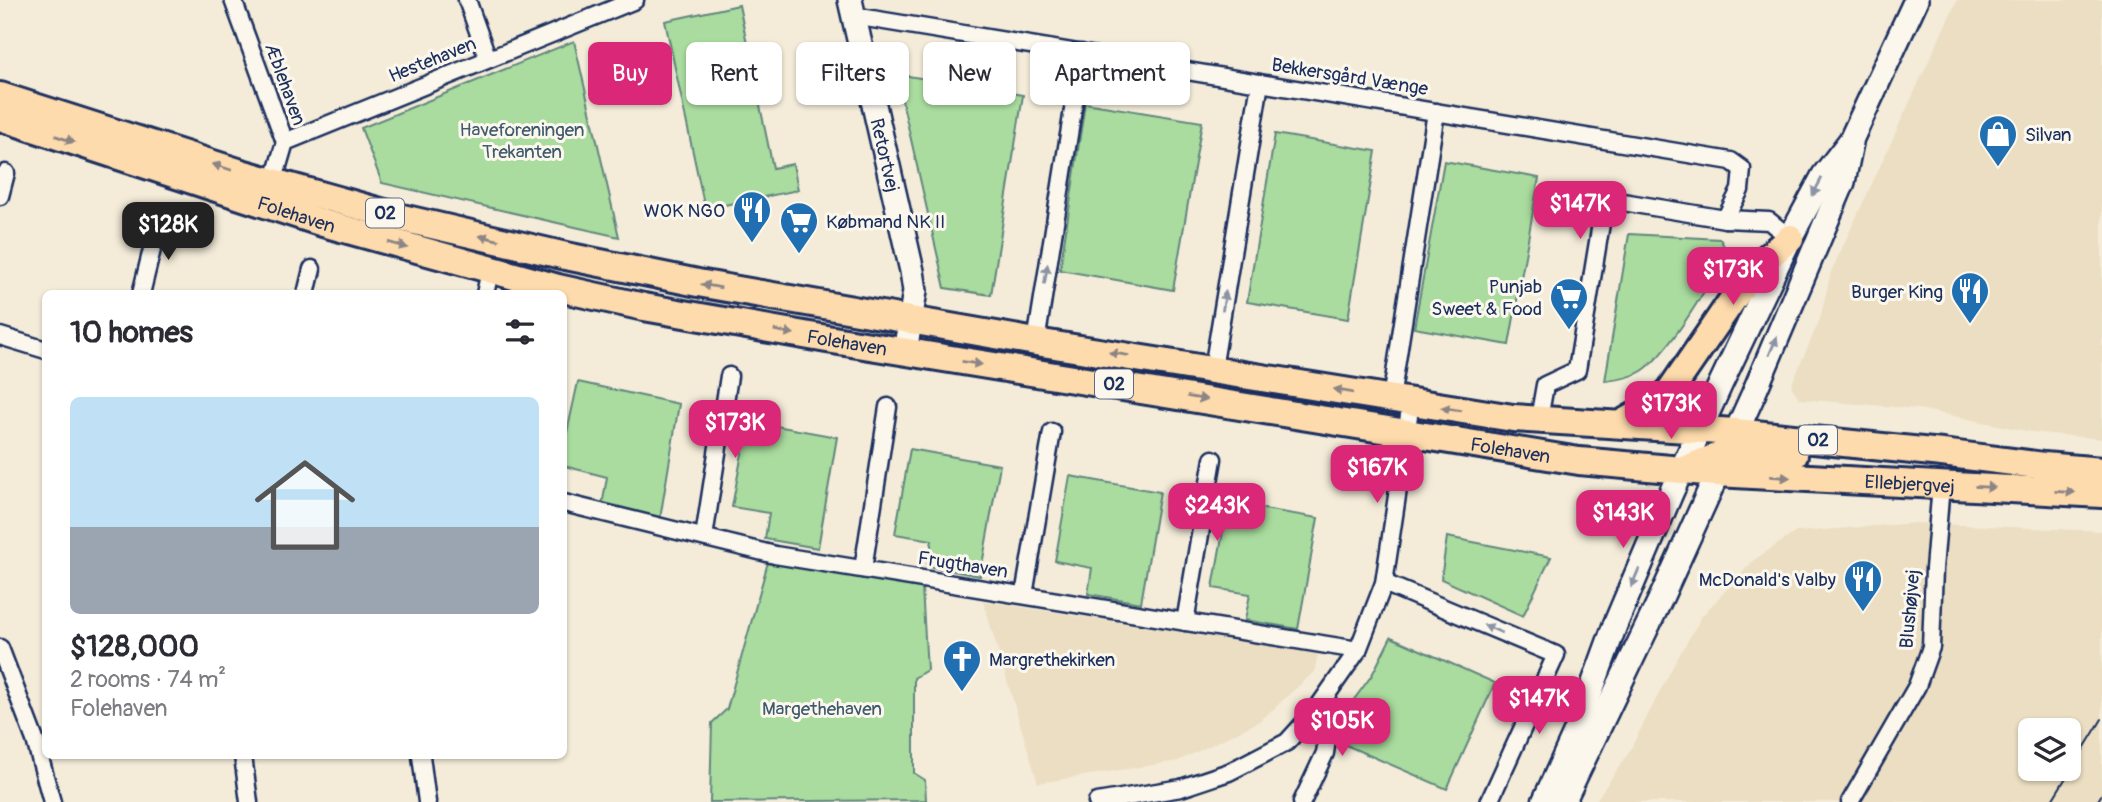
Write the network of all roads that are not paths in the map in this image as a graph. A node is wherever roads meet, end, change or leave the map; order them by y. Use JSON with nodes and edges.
{"nodes":[{"id":1,"x":233,"y":0,"type":"edge"},
{"id":2,"x":467,"y":0,"type":"edge"},
{"id":3,"x":635,"y":0,"type":"edge"},
{"id":4,"x":1916,"y":0,"type":"edge"},
{"id":5,"x":852,"y":8,"type":"edge"},
{"id":6,"x":1030,"y":43,"type":"edge"},
{"id":7,"x":488,"y":59,"type":"junction"},
{"id":8,"x":1190,"y":71,"type":"edge"},
{"id":9,"x":1261,"y":83,"type":"junction"},
{"id":10,"x":0,"y":96,"type":"edge"},
{"id":11,"x":1074,"y":105,"type":"edge"},
{"id":12,"x":1436,"y":112,"type":"junction"},
{"id":13,"x":0,"y":117,"type":"edge"},
{"id":14,"x":1851,"y":140,"type":"junction"},
{"id":15,"x":285,"y":142,"type":"junction"},
{"id":16,"x":6,"y":173,"type":"dead end"},
{"id":17,"x":273,"y":183,"type":"junction"},
{"id":18,"x":0,"y":195,"type":"edge"},
{"id":19,"x":1725,"y":219,"type":"junction"},
{"id":20,"x":159,"y":221,"type":"dead end"},
{"id":21,"x":1790,"y":238,"type":"junction"},
{"id":22,"x":312,"y":269,"type":"dead end"},
{"id":23,"x":488,"y":282,"type":"edge"},
{"id":24,"x":142,"y":290,"type":"edge"},
{"id":25,"x":307,"y":290,"type":"edge"},
{"id":26,"x":538,"y":290,"type":"edge"},
{"id":27,"x":567,"y":295,"type":"edge"},
{"id":28,"x":910,"y":320,"type":"junction"},
{"id":29,"x":0,"y":336,"type":"edge"},
{"id":30,"x":1036,"y":342,"type":"junction"},
{"id":31,"x":42,"y":349,"type":"edge"},
{"id":32,"x":905,"y":352,"type":"junction"},
{"id":33,"x":1213,"y":369,"type":"junction"},
{"id":34,"x":729,"y":376,"type":"dead end"},
{"id":35,"x":1401,"y":401,"type":"junction"},
{"id":36,"x":888,"y":407,"type":"dead end"},
{"id":37,"x":1539,"y":419,"type":"junction"},
{"id":38,"x":1621,"y":424,"type":"junction"},
{"id":39,"x":1052,"y":432,"type":"dead end"},
{"id":40,"x":1406,"y":433,"type":"junction"},
{"id":41,"x":1690,"y":451,"type":"junction"},
{"id":42,"x":1726,"y":453,"type":"junction"},
{"id":43,"x":1213,"y":459,"type":"dead end"},
{"id":44,"x":2102,"y":471,"type":"edge"},
{"id":45,"x":1941,"y":485,"type":"junction"},
{"id":46,"x":2102,"y":494,"type":"edge"},
{"id":47,"x":567,"y":504,"type":"edge"},
{"id":48,"x":704,"y":537,"type":"junction"},
{"id":49,"x":863,"y":569,"type":"junction"},
{"id":50,"x":1384,"y":583,"type":"junction"},
{"id":51,"x":1024,"y":595,"type":"junction"},
{"id":52,"x":1185,"y":622,"type":"junction"},
{"id":53,"x":0,"y":648,"type":"edge"},
{"id":54,"x":1358,"y":650,"type":"junction"},
{"id":55,"x":1316,"y":710,"type":"junction"},
{"id":56,"x":243,"y":759,"type":"edge"},
{"id":57,"x":421,"y":759,"type":"edge"},
{"id":58,"x":52,"y":802,"type":"edge"},
{"id":59,"x":249,"y":802,"type":"edge"},
{"id":60,"x":427,"y":802,"type":"edge"},
{"id":61,"x":1097,"y":802,"type":"edge"},
{"id":62,"x":1302,"y":802,"type":"edge"},
{"id":63,"x":1489,"y":802,"type":"edge"},
{"id":64,"x":1544,"y":802,"type":"edge"},
{"id":65,"x":1563,"y":802,"type":"edge"},
{"id":66,"x":1850,"y":802,"type":"edge"}],
"edges":[{"from":1,"to":15,"type":"street","name":"Æblehaven"},
{"from":2,"to":7,"type":"street"},
{"from":3,"to":7,"type":"street","name":"Hestehaven"},
{"from":4,"to":14,"type":"street"},
{"from":5,"to":6,"type":"street","name":"Bekkersgård Vænge"},
{"from":5,"to":28,"type":"street","name":"Retortvej"},
{"from":7,"to":15,"type":"street","name":"Hestehaven"},
{"from":8,"to":9,"type":"street","name":"Bekkersgård Vænge"},
{"from":9,"to":12,"type":"street","name":"Bekkersgård Vænge"},
{"from":33,"to":9,"type":"street","one_way":true},
{"from":17,"to":10,"type":"main road","name":"Folehaven","number":"O2","one_way":true},
{"from":30,"to":11,"type":"street","one_way":true},
{"from":12,"to":19,"type":"street","name":"Bekkersgård Vænge"},
{"from":12,"to":35,"type":"street"},
{"from":13,"to":23,"type":"main road","name":"Folehaven","number":"O2","one_way":true},
{"from":14,"to":21,"type":"street","one_way":true},
{"from":42,"to":14,"type":"street","one_way":true},
{"from":15,"to":17,"type":"street"},
{"from":16,"to":18,"type":"street"},
{"from":28,"to":17,"type":"main road","name":"Folehaven","number":"O2","one_way":true},
{"from":19,"to":21,"type":"street","name":"Folehaven"},
{"from":19,"to":37,"type":"street","name":"Folehaven"},
{"from":20,"to":24,"type":"street"},
{"from":21,"to":38,"type":"main road"},
{"from":21,"to":41,"type":"street"},
{"from":22,"to":25,"type":"street"},
{"from":23,"to":26,"type":"main road","name":"Folehaven","number":"O2","one_way":true},
{"from":27,"to":32,"type":"main road","name":"Folehaven","number":"O2","one_way":true},
{"from":28,"to":30,"type":"main road","name":"Folehaven","number":"O2"},
{"from":28,"to":32,"type":"street","name":"Retortvej"},
{"from":29,"to":31,"type":"street"},
{"from":33,"to":30,"type":"main road","name":"Folehaven","number":"O2","one_way":true},
{"from":32,"to":40,"type":"main road","name":"Folehaven","number":"O2","one_way":true},
{"from":35,"to":33,"type":"main road","name":"Folehaven","number":"O2","one_way":true},
{"from":34,"to":48,"type":"street"},
{"from":37,"to":35,"type":"main road","name":"Folehaven","number":"O2","one_way":true},
{"from":35,"to":40,"type":"street"},
{"from":36,"to":49,"type":"street"},
{"from":37,"to":38,"type":"main road","name":"Folehaven","number":"O2"},
{"from":38,"to":41,"type":"main road","name":"Folehaven","number":"O2"},
{"from":39,"to":51,"type":"street"},
{"from":40,"to":41,"type":"main road","name":"Folehaven","number":"O2"},
{"from":40,"to":50,"type":"street"},
{"from":41,"to":42,"type":"main road","name":"Folehaven","number":"O2"},
{"from":41,"to":42,"type":"main road","name":"Folehaven","number":"O2"},
{"from":41,"to":64,"type":"street","one_way":true},
{"from":42,"to":44,"type":"main road"},
{"from":42,"to":45,"type":"main road","name":"Ellebjergvej","number":"O2","one_way":true},
{"from":42,"to":65,"type":"street"},
{"from":43,"to":52,"type":"street"},
{"from":45,"to":46,"type":"main road","name":"Ellebjergvej","number":"O2","one_way":true},
{"from":45,"to":66,"type":"street","name":"Blushøjvej"},
{"from":47,"to":48,"type":"street","name":"Frugthaven"},
{"from":48,"to":49,"type":"street","name":"Frugthaven"},
{"from":49,"to":51,"type":"street","name":"Frugthaven"},
{"from":50,"to":54,"type":"street"},
{"from":63,"to":50,"type":"street","one_way":true},
{"from":51,"to":52,"type":"street","name":"Frugthaven"},
{"from":52,"to":54,"type":"street","name":"Frugthaven"},
{"from":53,"to":58,"type":"street"},
{"from":54,"to":55,"type":"street"},
{"from":55,"to":61,"type":"street"},
{"from":55,"to":62,"type":"street"},
{"from":56,"to":59,"type":"street"},
{"from":57,"to":60,"type":"street"}]}
